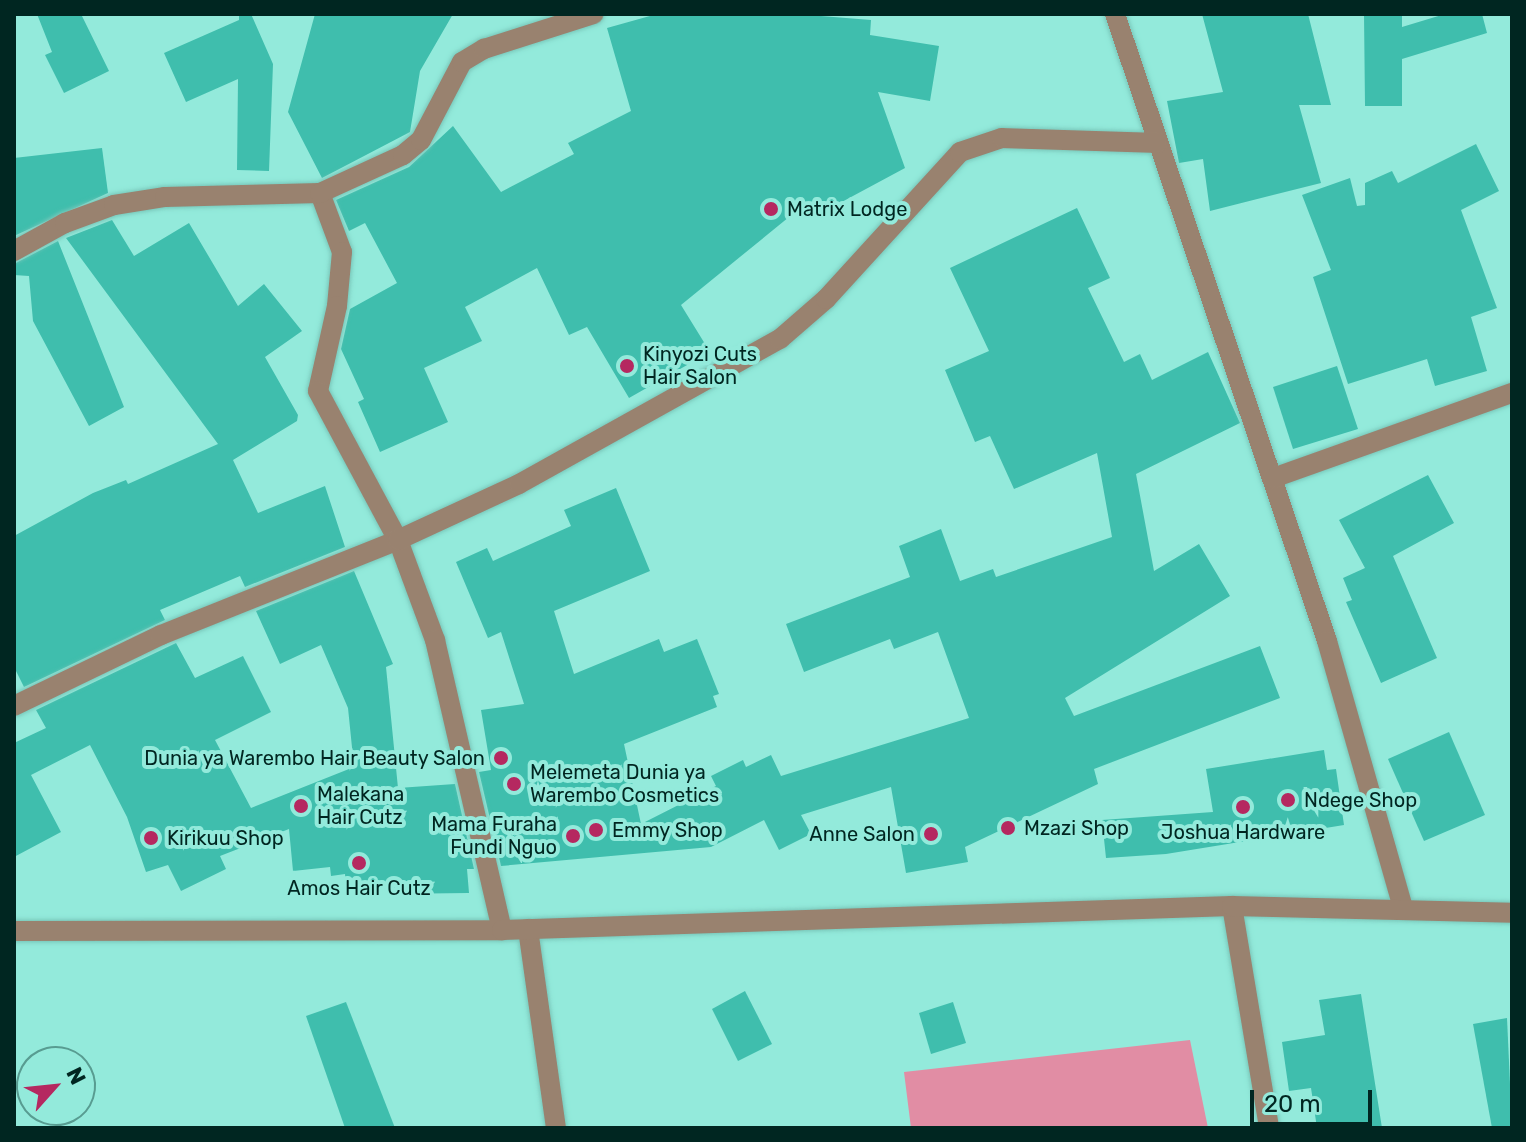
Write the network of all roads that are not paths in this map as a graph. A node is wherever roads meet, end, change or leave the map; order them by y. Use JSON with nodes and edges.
{"nodes":[{"id":1,"x":594,"y":14,"type":"edge"},
{"id":2,"x":1115,"y":14,"type":"edge"},
{"id":3,"x":1157,"y":143,"type":"junction"},
{"id":4,"x":320,"y":193,"type":"junction"},
{"id":5,"x":14,"y":251,"type":"edge"},
{"id":6,"x":1512,"y":393,"type":"edge"},
{"id":7,"x":1273,"y":478,"type":"junction"},
{"id":8,"x":398,"y":540,"type":"junction"},
{"id":9,"x":14,"y":706,"type":"edge"},
{"id":10,"x":1232,"y":906,"type":"junction"},
{"id":11,"x":1403,"y":908,"type":"junction"},
{"id":12,"x":1512,"y":913,"type":"edge"},
{"id":13,"x":528,"y":929,"type":"junction"},
{"id":14,"x":502,"y":930,"type":"junction"},
{"id":15,"x":14,"y":931,"type":"edge"},
{"id":16,"x":556,"y":1128,"type":"edge"},
{"id":17,"x":1269,"y":1128,"type":"edge"}],
"edges":[{"from":1,"to":4,"type":"street"},
{"from":2,"to":3,"type":"street"},
{"from":3,"to":7,"type":"street"},
{"from":3,"to":8,"type":"street"},
{"from":4,"to":5,"type":"street"},
{"from":4,"to":8,"type":"street"},
{"from":6,"to":7,"type":"street"},
{"from":7,"to":11,"type":"street"},
{"from":8,"to":9,"type":"street"},
{"from":8,"to":14,"type":"street"},
{"from":10,"to":11,"type":"street"},
{"from":10,"to":13,"type":"street"},
{"from":10,"to":17,"type":"street"},
{"from":11,"to":12,"type":"street"},
{"from":13,"to":14,"type":"street"},
{"from":13,"to":16,"type":"street"},
{"from":14,"to":15,"type":"street"}]}
